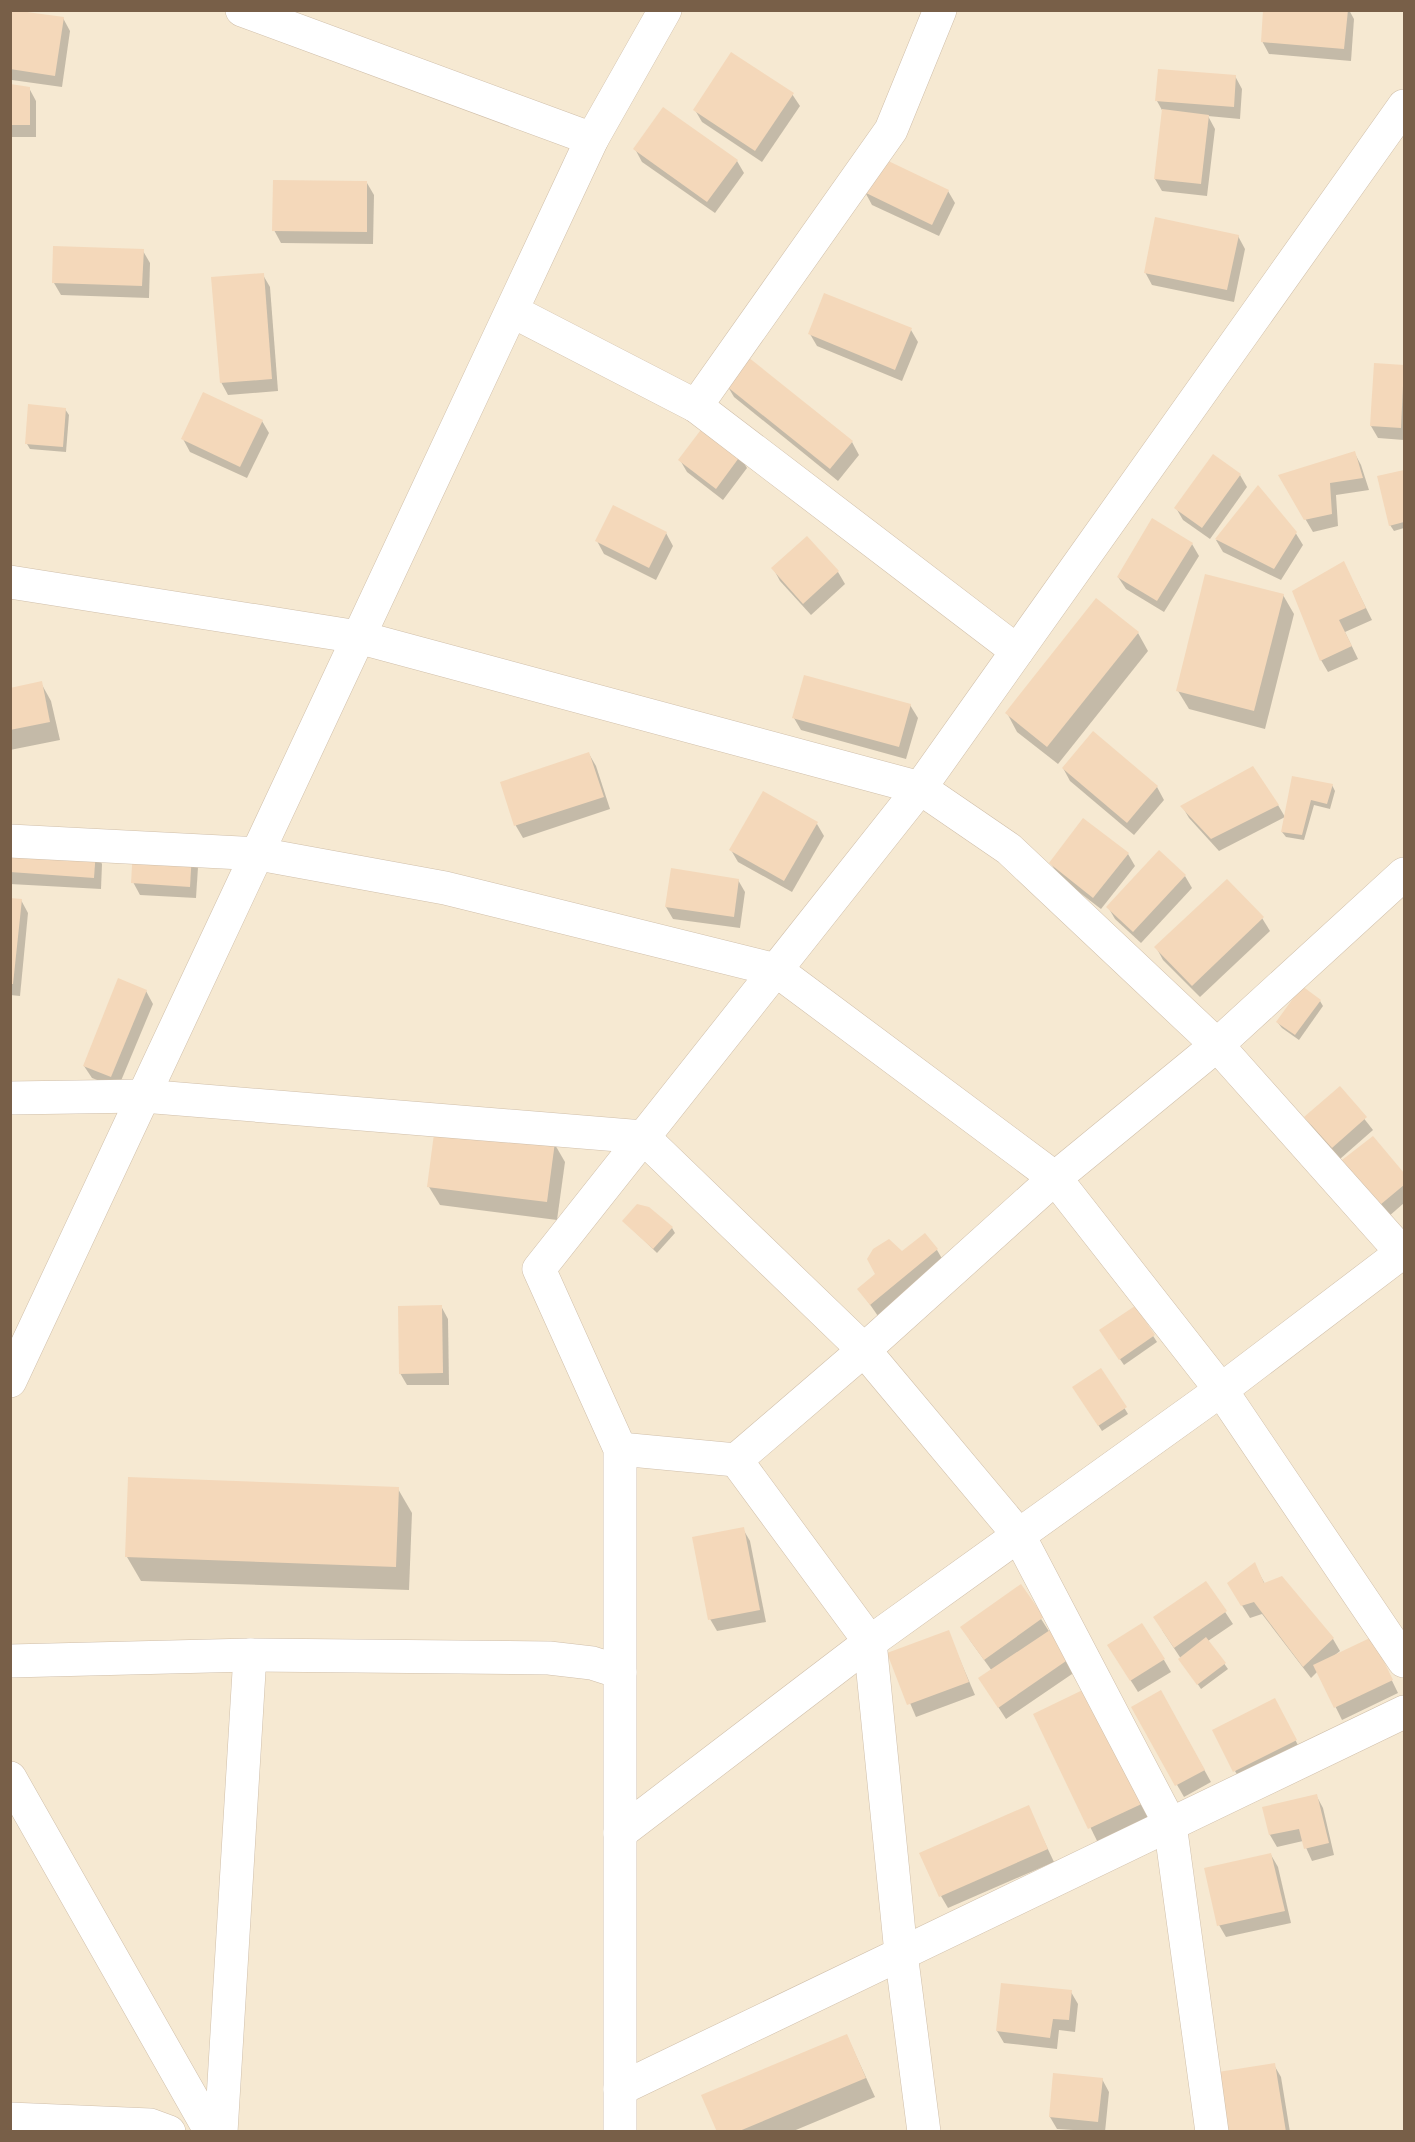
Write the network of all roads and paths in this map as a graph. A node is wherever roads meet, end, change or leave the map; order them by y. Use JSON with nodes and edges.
{"nodes":[{"id":1,"x":242,"y":10,"type":"edge"},
{"id":2,"x":665,"y":10,"type":"edge"},
{"id":3,"x":940,"y":10,"type":"edge"},
{"id":4,"x":1404,"y":106,"type":"edge"},
{"id":5,"x":592,"y":140,"type":"junction"},
{"id":6,"x":512,"y":311,"type":"junction"},
{"id":7,"x":696,"y":406,"type":"junction"},
{"id":8,"x":10,"y":582,"type":"edge"},
{"id":9,"x":358,"y":636,"type":"junction"},
{"id":10,"x":1017,"y":651,"type":"junction"},
{"id":11,"x":920,"y":788,"type":"junction"},
{"id":12,"x":10,"y":841,"type":"edge"},
{"id":13,"x":259,"y":854,"type":"junction"},
{"id":14,"x":1404,"y":874,"type":"edge"},
{"id":15,"x":776,"y":970,"type":"junction"},
{"id":16,"x":1217,"y":1045,"type":"junction"},
{"id":17,"x":143,"y":1096,"type":"junction"},
{"id":18,"x":10,"y":1098,"type":"edge"},
{"id":19,"x":643,"y":1137,"type":"junction"},
{"id":20,"x":1055,"y":1178,"type":"junction"},
{"id":21,"x":1404,"y":1252,"type":"edge"},
{"id":22,"x":864,"y":1350,"type":"junction"},
{"id":23,"x":10,"y":1381,"type":"edge"},
{"id":24,"x":1221,"y":1390,"type":"junction"},
{"id":25,"x":620,"y":1449,"type":"junction"},
{"id":26,"x":736,"y":1460,"type":"junction"},
{"id":27,"x":1018,"y":1533,"type":"junction"},
{"id":28,"x":870,"y":1642,"type":"junction"},
{"id":29,"x":250,"y":1655,"type":"junction"},
{"id":30,"x":10,"y":1661,"type":"edge"},
{"id":31,"x":1404,"y":1661,"type":"edge"},
{"id":32,"x":620,"y":1672,"type":"junction"},
{"id":33,"x":1404,"y":1712,"type":"edge"},
{"id":34,"x":10,"y":1778,"type":"edge"},
{"id":35,"x":1170,"y":1824,"type":"junction"},
{"id":36,"x":620,"y":1833,"type":"junction"},
{"id":37,"x":901,"y":1953,"type":"junction"},
{"id":38,"x":620,"y":2090,"type":"junction"},
{"id":39,"x":10,"y":2119,"type":"edge"},
{"id":40,"x":169,"y":2132,"type":"edge"},
{"id":41,"x":211,"y":2132,"type":"edge"},
{"id":42,"x":221,"y":2132,"type":"edge"},
{"id":43,"x":620,"y":2132,"type":"edge"},
{"id":44,"x":924,"y":2132,"type":"edge"},
{"id":45,"x":1212,"y":2132,"type":"edge"}],
"edges":[{"from":1,"to":5,"type":"street"},
{"from":2,"to":5,"type":"street"},
{"from":3,"to":7,"type":"street"},
{"from":4,"to":10,"type":"street"},
{"from":5,"to":6,"type":"street"},
{"from":6,"to":7,"type":"street"},
{"from":6,"to":9,"type":"street"},
{"from":7,"to":10,"type":"street"},
{"from":8,"to":9,"type":"street"},
{"from":9,"to":11,"type":"street"},
{"from":9,"to":13,"type":"street"},
{"from":10,"to":11,"type":"street"},
{"from":11,"to":15,"type":"street"},
{"from":11,"to":16,"type":"street"},
{"from":12,"to":13,"type":"street"},
{"from":13,"to":15,"type":"street"},
{"from":13,"to":17,"type":"street"},
{"from":14,"to":16,"type":"street"},
{"from":15,"to":19,"type":"street"},
{"from":15,"to":20,"type":"street"},
{"from":16,"to":20,"type":"street"},
{"from":16,"to":21,"type":"street"},
{"from":17,"to":18,"type":"street"},
{"from":17,"to":19,"type":"street"},
{"from":17,"to":23,"type":"street"},
{"from":19,"to":22,"type":"street"},
{"from":19,"to":25,"type":"street"},
{"from":20,"to":22,"type":"street"},
{"from":20,"to":24,"type":"street"},
{"from":21,"to":24,"type":"street"},
{"from":22,"to":26,"type":"street"},
{"from":22,"to":27,"type":"street"},
{"from":24,"to":27,"type":"street"},
{"from":24,"to":31,"type":"street"},
{"from":25,"to":26,"type":"street"},
{"from":25,"to":32,"type":"street"},
{"from":26,"to":28,"type":"street"},
{"from":27,"to":28,"type":"street"},
{"from":27,"to":35,"type":"street"},
{"from":28,"to":36,"type":"street"},
{"from":28,"to":37,"type":"street"},
{"from":29,"to":30,"type":"street"},
{"from":29,"to":32,"type":"street"},
{"from":29,"to":42,"type":"street"},
{"from":32,"to":36,"type":"street"},
{"from":33,"to":35,"type":"street"},
{"from":34,"to":41,"type":"street"},
{"from":35,"to":37,"type":"street"},
{"from":35,"to":45,"type":"street"},
{"from":36,"to":38,"type":"street"},
{"from":37,"to":38,"type":"street"},
{"from":37,"to":44,"type":"street"},
{"from":38,"to":43,"type":"street"},
{"from":39,"to":40,"type":"street"}]}
